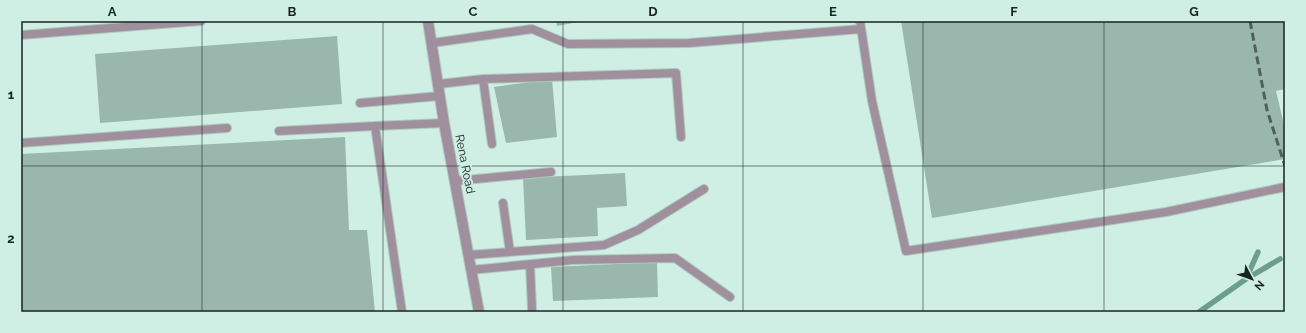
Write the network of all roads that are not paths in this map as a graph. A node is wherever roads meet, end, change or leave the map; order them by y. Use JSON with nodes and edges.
{"nodes":[{"id":1,"x":201,"y":21,"type":"edge"},
{"id":2,"x":428,"y":21,"type":"edge"},
{"id":3,"x":861,"y":25,"type":"edge"},
{"id":4,"x":21,"y":35,"type":"edge"},
{"id":5,"x":432,"y":43,"type":"junction"},
{"id":6,"x":483,"y":79,"type":"junction"},
{"id":7,"x":439,"y":84,"type":"junction"},
{"id":8,"x":440,"y":96,"type":"junction"},
{"id":9,"x":360,"y":103,"type":"dead end"},
{"id":10,"x":444,"y":123,"type":"junction"},
{"id":11,"x":375,"y":126,"type":"junction"},
{"id":12,"x":227,"y":128,"type":"dead end"},
{"id":13,"x":279,"y":131,"type":"dead end"},
{"id":14,"x":682,"y":136,"type":"dead end"},
{"id":15,"x":21,"y":144,"type":"edge"},
{"id":16,"x":492,"y":144,"type":"dead end"},
{"id":17,"x":551,"y":172,"type":"dead end"},
{"id":18,"x":455,"y":181,"type":"junction"},
{"id":19,"x":1285,"y":187,"type":"edge"},
{"id":20,"x":704,"y":189,"type":"dead end"},
{"id":21,"x":504,"y":203,"type":"dead end"},
{"id":22,"x":510,"y":252,"type":"junction"},
{"id":23,"x":468,"y":255,"type":"junction"},
{"id":24,"x":530,"y":264,"type":"junction"},
{"id":25,"x":471,"y":270,"type":"junction"},
{"id":26,"x":730,"y":297,"type":"dead end"},
{"id":27,"x":532,"y":309,"type":"dead end"},
{"id":28,"x":402,"y":312,"type":"edge"},
{"id":29,"x":478,"y":312,"type":"edge"}],
"edges":[{"from":1,"to":4,"type":"lane"},
{"from":2,"to":5,"type":"street","name":"Rena Road"},
{"from":3,"to":5,"type":"lane"},
{"from":3,"to":19,"type":"lane"},
{"from":5,"to":7,"type":"street","name":"Rena Road"},
{"from":6,"to":7,"type":"lane"},
{"from":6,"to":14,"type":"lane"},
{"from":6,"to":16,"type":"lane"},
{"from":7,"to":8,"type":"street","name":"Rena Road"},
{"from":8,"to":9,"type":"lane"},
{"from":8,"to":10,"type":"street","name":"Rena Road"},
{"from":10,"to":11,"type":"lane"},
{"from":10,"to":18,"type":"street","name":"Rena Road"},
{"from":11,"to":13,"type":"lane"},
{"from":11,"to":28,"type":"lane"},
{"from":12,"to":15,"type":"lane"},
{"from":17,"to":18,"type":"lane"},
{"from":18,"to":23,"type":"street","name":"Rena Road"},
{"from":20,"to":22,"type":"lane"},
{"from":21,"to":22,"type":"lane"},
{"from":22,"to":23,"type":"lane"},
{"from":23,"to":25,"type":"street","name":"Rena Road"},
{"from":24,"to":25,"type":"lane"},
{"from":24,"to":26,"type":"lane"},
{"from":24,"to":27,"type":"lane"},
{"from":25,"to":29,"type":"street","name":"Rena Road"}]}
